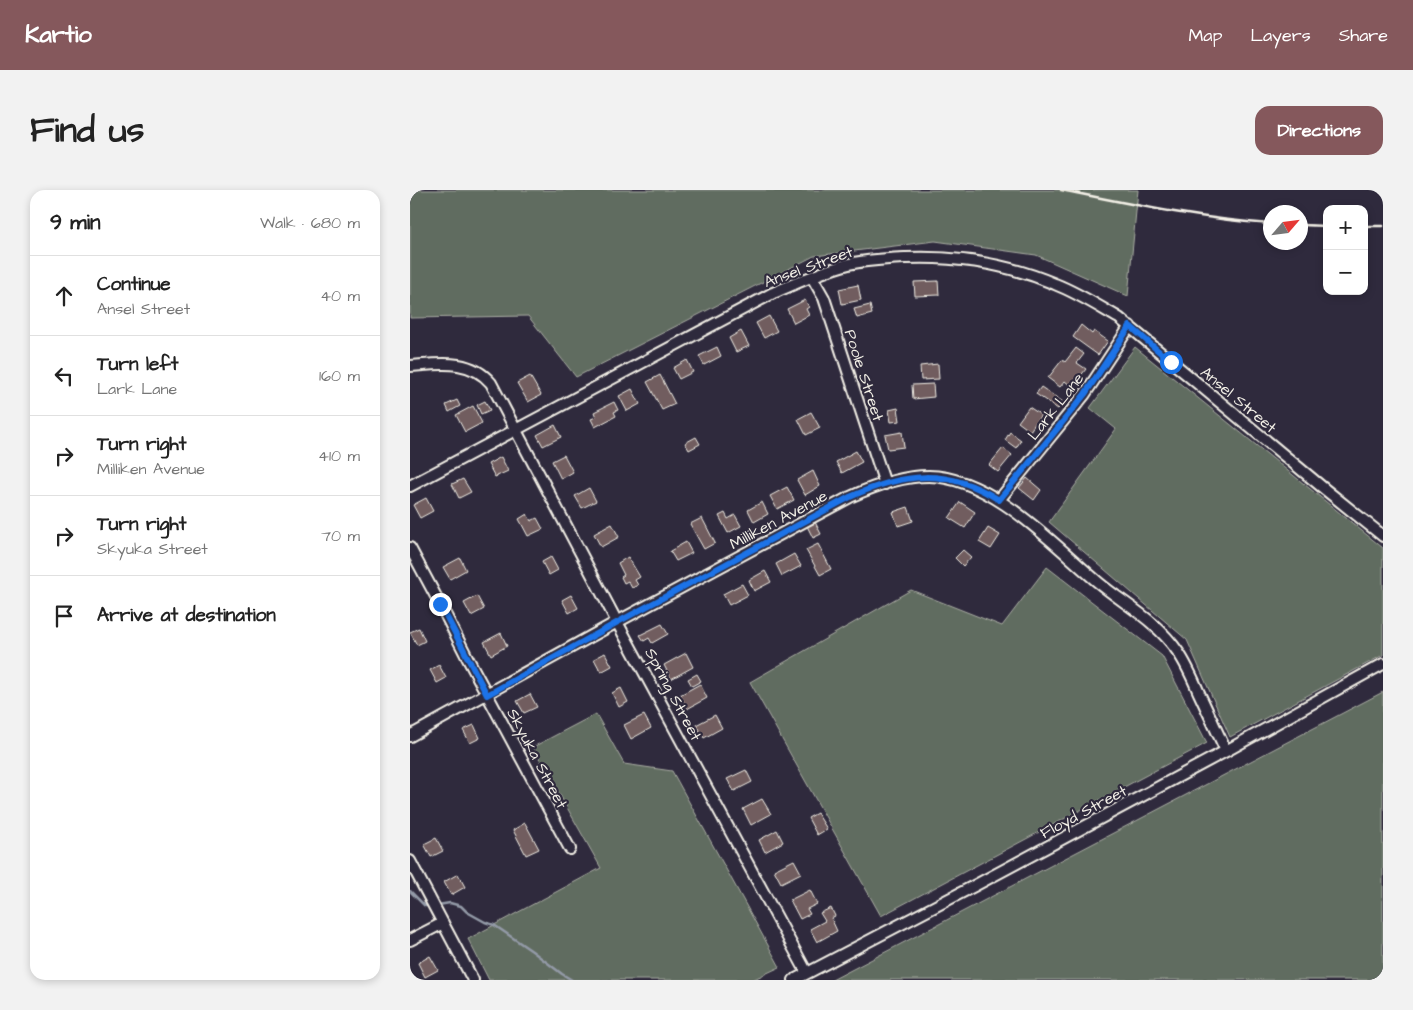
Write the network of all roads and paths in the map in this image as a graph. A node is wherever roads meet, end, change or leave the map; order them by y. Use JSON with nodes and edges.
{"nodes":[{"id":1,"x":812,"y":277,"type":"junction"},
{"id":2,"x":1130,"y":326,"type":"junction"},
{"id":3,"x":410,"y":366,"type":"edge"},
{"id":4,"x":516,"y":429,"type":"junction"},
{"id":5,"x":886,"y":484,"type":"junction"},
{"id":6,"x":410,"y":486,"type":"edge"},
{"id":7,"x":999,"y":500,"type":"junction"},
{"id":8,"x":1383,"y":536,"type":"edge"},
{"id":9,"x":410,"y":548,"type":"edge"},
{"id":10,"x":618,"y":622,"type":"junction"},
{"id":11,"x":1383,"y":664,"type":"edge"},
{"id":12,"x":487,"y":695,"type":"junction"},
{"id":13,"x":410,"y":736,"type":"edge"},
{"id":14,"x":1226,"y":751,"type":"junction"},
{"id":15,"x":570,"y":848,"type":"dead end"},
{"id":16,"x":410,"y":860,"type":"edge"},
{"id":17,"x":441,"y":918,"type":"junction"},
{"id":18,"x":410,"y":940,"type":"edge"},
{"id":19,"x":807,"y":973,"type":"junction"},
{"id":20,"x":473,"y":980,"type":"edge"},
{"id":21,"x":794,"y":980,"type":"edge"}],
"edges":[{"from":1,"to":2,"type":"street","name":"Ansel Street"},
{"from":1,"to":4,"type":"street","name":"Ansel Street"},
{"from":1,"to":5,"type":"street","name":"Poole Street"},
{"from":2,"to":7,"type":"street","name":"Lark Lane"},
{"from":2,"to":8,"type":"street","name":"Ansel Street"},
{"from":3,"to":4,"type":"street","name":"Spring Street"},
{"from":4,"to":6,"type":"street","name":"Ansel Street"},
{"from":4,"to":10,"type":"street","name":"Spring Street"},
{"from":5,"to":7,"type":"street","name":"Milliken Avenue"},
{"from":5,"to":10,"type":"street","name":"Milliken Avenue"},
{"from":7,"to":14,"type":"street","name":"Milliken Avenue"},
{"from":9,"to":12,"type":"street","name":"Skyuka Street"},
{"from":10,"to":12,"type":"street","name":"Milliken Avenue"},
{"from":10,"to":19,"type":"street","name":"Spring Street"},
{"from":11,"to":14,"type":"street","name":"Floyd Street"},
{"from":12,"to":13,"type":"street","name":"Milliken Avenue"},
{"from":12,"to":15,"type":"street","name":"Skyuka Street"},
{"from":14,"to":19,"type":"street","name":"Floyd Street"},
{"from":16,"to":17,"type":"street"},
{"from":17,"to":18,"type":"street"},
{"from":17,"to":20,"type":"street"},
{"from":19,"to":21,"type":"street","name":"Floyd Street"}]}
